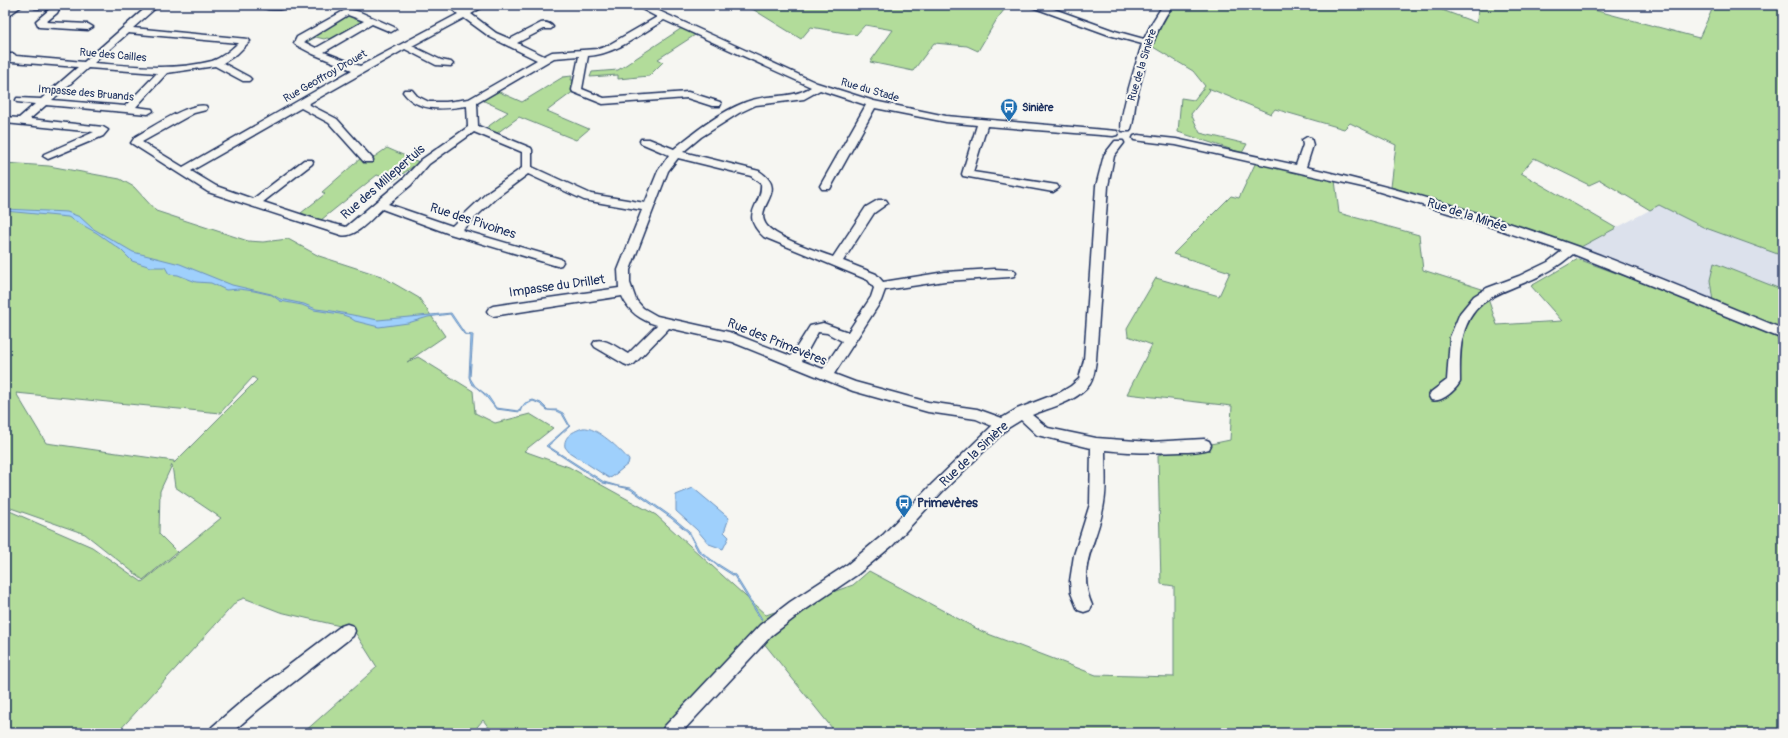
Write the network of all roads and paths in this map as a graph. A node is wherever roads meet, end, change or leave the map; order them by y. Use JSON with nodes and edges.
{"nodes":[{"id":1,"x":18,"y":5,"type":"edge"},
{"id":2,"x":35,"y":5,"type":"edge"},
{"id":3,"x":154,"y":5,"type":"edge"},
{"id":4,"x":263,"y":5,"type":"edge"},
{"id":5,"x":452,"y":5,"type":"edge"},
{"id":6,"x":481,"y":5,"type":"edge"},
{"id":7,"x":638,"y":5,"type":"edge"},
{"id":8,"x":1035,"y":5,"type":"edge"},
{"id":9,"x":1168,"y":5,"type":"edge"},
{"id":10,"x":283,"y":6,"type":"dead end"},
{"id":11,"x":5,"y":14,"type":"edge"},
{"id":12,"x":463,"y":14,"type":"junction"},
{"id":13,"x":663,"y":17,"type":"junction"},
{"id":14,"x":371,"y":21,"type":"junction"},
{"id":15,"x":88,"y":27,"type":"dead end"},
{"id":16,"x":548,"y":28,"type":"dead end"},
{"id":17,"x":391,"y":29,"type":"dead end"},
{"id":18,"x":125,"y":30,"type":"junction"},
{"id":19,"x":510,"y":43,"type":"junction"},
{"id":20,"x":1148,"y":43,"type":"junction"},
{"id":21,"x":404,"y":45,"type":"junction"},
{"id":22,"x":5,"y":46,"type":"edge"},
{"id":23,"x":316,"y":52,"type":"junction"},
{"id":24,"x":584,"y":53,"type":"junction"},
{"id":25,"x":8,"y":58,"type":"edge"},
{"id":26,"x":544,"y":59,"type":"junction"},
{"id":27,"x":216,"y":63,"type":"junction"},
{"id":28,"x":448,"y":64,"type":"dead end"},
{"id":29,"x":86,"y":65,"type":"junction"},
{"id":30,"x":360,"y":70,"type":"junction"},
{"id":31,"x":163,"y":71,"type":"junction"},
{"id":32,"x":246,"y":79,"type":"dead end"},
{"id":33,"x":819,"y":87,"type":"junction"},
{"id":34,"x":408,"y":92,"type":"dead end"},
{"id":35,"x":21,"y":100,"type":"dead end"},
{"id":36,"x":44,"y":101,"type":"junction"},
{"id":37,"x":472,"y":102,"type":"junction"},
{"id":38,"x":300,"y":104,"type":"junction"},
{"id":39,"x":716,"y":104,"type":"dead end"},
{"id":40,"x":872,"y":104,"type":"junction"},
{"id":41,"x":202,"y":108,"type":"dead end"},
{"id":42,"x":128,"y":109,"type":"junction"},
{"id":43,"x":148,"y":111,"type":"dead end"},
{"id":44,"x":5,"y":120,"type":"edge"},
{"id":45,"x":21,"y":122,"type":"junction"},
{"id":46,"x":983,"y":123,"type":"junction"},
{"id":47,"x":473,"y":128,"type":"junction"},
{"id":48,"x":1126,"y":129,"type":"junction"},
{"id":49,"x":1116,"y":138,"type":"junction"},
{"id":50,"x":1138,"y":138,"type":"junction"},
{"id":51,"x":1307,"y":140,"type":"dead end"},
{"id":52,"x":645,"y":141,"type":"dead end"},
{"id":53,"x":676,"y":153,"type":"junction"},
{"id":54,"x":48,"y":156,"type":"dead end"},
{"id":55,"x":368,"y":160,"type":"dead end"},
{"id":56,"x":308,"y":162,"type":"dead end"},
{"id":57,"x":527,"y":169,"type":"junction"},
{"id":58,"x":1300,"y":169,"type":"junction"},
{"id":59,"x":183,"y":171,"type":"junction"},
{"id":60,"x":826,"y":186,"type":"dead end"},
{"id":61,"x":1053,"y":188,"type":"dead end"},
{"id":62,"x":255,"y":203,"type":"junction"},
{"id":63,"x":882,"y":203,"type":"dead end"},
{"id":64,"x":381,"y":205,"type":"junction"},
{"id":65,"x":649,"y":208,"type":"junction"},
{"id":66,"x":454,"y":231,"type":"junction"},
{"id":67,"x":1570,"y":250,"type":"junction"},
{"id":68,"x":557,"y":262,"type":"dead end"},
{"id":69,"x":836,"y":262,"type":"junction"},
{"id":70,"x":1010,"y":273,"type":"dead end"},
{"id":71,"x":880,"y":287,"type":"junction"},
{"id":72,"x":626,"y":291,"type":"junction"},
{"id":73,"x":493,"y":311,"type":"dead end"},
{"id":74,"x":666,"y":323,"type":"junction"},
{"id":75,"x":1781,"y":333,"type":"edge"},
{"id":76,"x":851,"y":339,"type":"junction"},
{"id":77,"x":599,"y":344,"type":"dead end"},
{"id":78,"x":1783,"y":345,"type":"edge"},
{"id":79,"x":794,"y":363,"type":"junction"},
{"id":80,"x":826,"y":376,"type":"junction"},
{"id":81,"x":1436,"y":396,"type":"dead end"},
{"id":82,"x":1022,"y":413,"type":"junction"},
{"id":83,"x":1003,"y":424,"type":"junction"},
{"id":84,"x":1204,"y":444,"type":"dead end"},
{"id":85,"x":1098,"y":445,"type":"junction"},
{"id":86,"x":1084,"y":605,"type":"dead end"},
{"id":87,"x":347,"y":630,"type":"dead end"},
{"id":88,"x":218,"y":733,"type":"edge"},
{"id":89,"x":670,"y":733,"type":"edge"}],
"edges":[{"from":1,"to":11,"type":"street"},
{"from":2,"to":15,"type":"street"},
{"from":3,"to":18,"type":"street"},
{"from":4,"to":10,"type":"street"},
{"from":5,"to":12,"type":"street"},
{"from":6,"to":12,"type":"street","name":"Rue Geoffroy Drouet"},
{"from":7,"to":13,"type":"street","name":"Rue du Stade"},
{"from":8,"to":20,"type":"street"},
{"from":9,"to":20,"type":"street","name":"Rue de la Sinière"},
{"from":12,"to":19,"type":"street"},
{"from":12,"to":21,"type":"street","name":"Rue Geoffroy Drouet"},
{"from":13,"to":24,"type":"street"},
{"from":13,"to":33,"type":"street","name":"Rue du Stade"},
{"from":14,"to":17,"type":"street"},
{"from":14,"to":23,"type":"street"},
{"from":14,"to":23,"type":"street"},
{"from":16,"to":19,"type":"street"},
{"from":18,"to":27,"type":"street","name":"Rue des Cailles"},
{"from":18,"to":29,"type":"street"},
{"from":19,"to":26,"type":"street"},
{"from":20,"to":48,"type":"street","name":"Rue de la Sinière"},
{"from":21,"to":28,"type":"street"},
{"from":21,"to":30,"type":"street","name":"Rue Geoffroy Drouet"},
{"from":22,"to":25,"type":"street","name":"Rue des Cailles"},
{"from":23,"to":30,"type":"street"},
{"from":24,"to":26,"type":"street"},
{"from":24,"to":39,"type":"street"},
{"from":25,"to":29,"type":"street","name":"Rue des Cailles"},
{"from":26,"to":37,"type":"street"},
{"from":27,"to":31,"type":"street","name":"Rue des Cailles"},
{"from":27,"to":32,"type":"street"},
{"from":29,"to":31,"type":"street","name":"Rue des Cailles"},
{"from":29,"to":36,"type":"street"},
{"from":30,"to":38,"type":"street","name":"Rue Geoffroy Drouet"},
{"from":31,"to":42,"type":"street"},
{"from":33,"to":40,"type":"street","name":"Rue du Stade"},
{"from":33,"to":53,"type":"street","name":"Rue des Primevères"},
{"from":34,"to":37,"type":"street"},
{"from":35,"to":36,"type":"street","name":"Impasse des Bruands"},
{"from":36,"to":42,"type":"street","name":"Impasse des Bruands"},
{"from":36,"to":45,"type":"street"},
{"from":37,"to":47,"type":"street"},
{"from":38,"to":55,"type":"street"},
{"from":38,"to":59,"type":"street","name":"Rue Geoffroy Drouet"},
{"from":40,"to":46,"type":"street","name":"Rue du Stade"},
{"from":40,"to":60,"type":"street"},
{"from":41,"to":59,"type":"street","name":"Rue des Millepertuis"},
{"from":42,"to":43,"type":"street","name":"Impasse des Bruands"},
{"from":44,"to":45,"type":"street"},
{"from":45,"to":54,"type":"street"},
{"from":46,"to":49,"type":"street","name":"Rue du Stade"},
{"from":46,"to":61,"type":"street"},
{"from":47,"to":57,"type":"street"},
{"from":47,"to":64,"type":"street","name":"Rue des Millepertuis"},
{"from":48,"to":49,"type":"street"},
{"from":48,"to":50,"type":"street"},
{"from":49,"to":50,"type":"street"},
{"from":49,"to":82,"type":"street","name":"Rue de la Sinière"},
{"from":50,"to":58,"type":"street","name":"Rue de la Minée"},
{"from":51,"to":58,"type":"street"},
{"from":52,"to":53,"type":"street"},
{"from":53,"to":65,"type":"street","name":"Rue des Primevères"},
{"from":53,"to":69,"type":"street"},
{"from":56,"to":62,"type":"street"},
{"from":57,"to":65,"type":"street"},
{"from":57,"to":66,"type":"street"},
{"from":58,"to":67,"type":"street","name":"Rue de la Minée"},
{"from":59,"to":62,"type":"street","name":"Rue des Millepertuis"},
{"from":62,"to":64,"type":"street","name":"Rue des Millepertuis"},
{"from":63,"to":69,"type":"street"},
{"from":64,"to":66,"type":"street","name":"Rue des Pivoines"},
{"from":65,"to":72,"type":"street","name":"Rue des Primevères"},
{"from":66,"to":68,"type":"street","name":"Rue des Pivoines"},
{"from":67,"to":75,"type":"street","name":"Rue de la Minée"},
{"from":67,"to":81,"type":"street"},
{"from":69,"to":71,"type":"street"},
{"from":70,"to":71,"type":"street"},
{"from":71,"to":76,"type":"street"},
{"from":72,"to":73,"type":"street","name":"Impasse du Drillet"},
{"from":72,"to":74,"type":"street","name":"Rue des Primevères"},
{"from":74,"to":77,"type":"street"},
{"from":74,"to":79,"type":"street","name":"Rue des Primevères"},
{"from":75,"to":78,"type":"street"},
{"from":76,"to":79,"type":"street"},
{"from":76,"to":80,"type":"street"},
{"from":79,"to":80,"type":"street","name":"Rue des Primevères"},
{"from":80,"to":83,"type":"street","name":"Rue des Primevères"},
{"from":82,"to":83,"type":"street","name":"Rue de la Sinière"},
{"from":82,"to":85,"type":"street"},
{"from":83,"to":89,"type":"street","name":"Rue de la Sinière"},
{"from":84,"to":85,"type":"street"},
{"from":85,"to":86,"type":"street"},
{"from":87,"to":88,"type":"street"}]}
